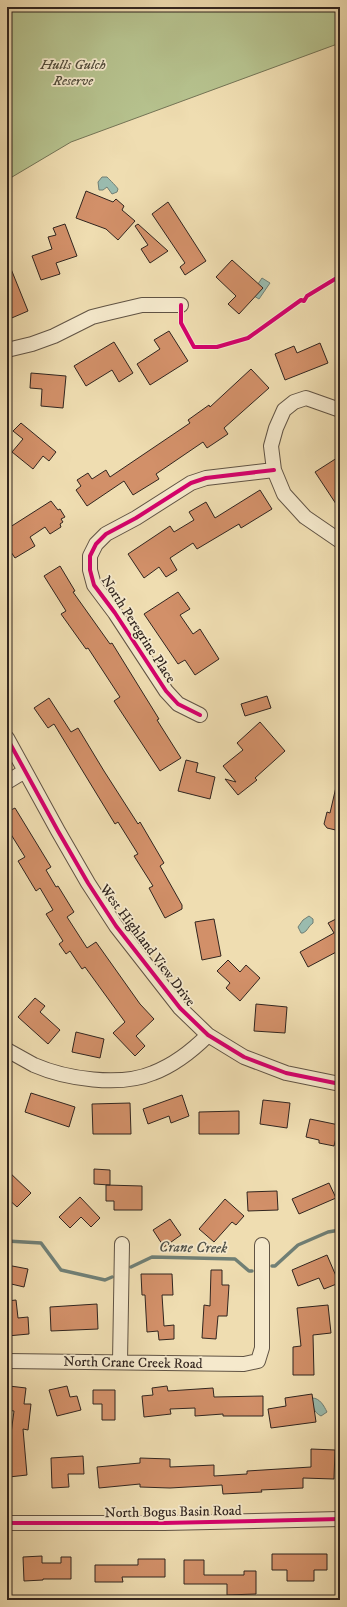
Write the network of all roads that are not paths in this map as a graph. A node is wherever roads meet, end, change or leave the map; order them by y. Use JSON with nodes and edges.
{"nodes":[{"id":1,"x":181,"y":305,"type":"dead end"},
{"id":2,"x":7,"y":350,"type":"edge"},
{"id":3,"x":340,"y":410,"type":"edge"},
{"id":4,"x":274,"y":470,"type":"junction"},
{"id":5,"x":340,"y":542,"type":"edge"},
{"id":6,"x":200,"y":715,"type":"dead end"},
{"id":7,"x":7,"y":738,"type":"edge"},
{"id":8,"x":25,"y":772,"type":"junction"},
{"id":9,"x":7,"y":782,"type":"edge"},
{"id":10,"x":208,"y":1035,"type":"junction"},
{"id":11,"x":7,"y":1050,"type":"edge"},
{"id":12,"x":340,"y":1084,"type":"edge"},
{"id":13,"x":122,"y":1244,"type":"dead end"},
{"id":14,"x":262,"y":1244,"type":"dead end"},
{"id":15,"x":7,"y":1361,"type":"edge"},
{"id":16,"x":120,"y":1362,"type":"junction"},
{"id":17,"x":340,"y":1519,"type":"edge"},
{"id":18,"x":7,"y":1523,"type":"edge"}],
"edges":[{"from":1,"to":2,"type":"street"},
{"from":3,"to":4,"type":"street"},
{"from":4,"to":5,"type":"street"},
{"from":4,"to":6,"type":"street","name":"North Peregrine Place"},
{"from":7,"to":8,"type":"street","name":"West Highland View Drive"},
{"from":8,"to":9,"type":"street"},
{"from":8,"to":10,"type":"street","name":"West Highland View Drive"},
{"from":10,"to":11,"type":"street"},
{"from":10,"to":12,"type":"street","name":"West Highland View Drive"},
{"from":13,"to":16,"type":"street"},
{"from":14,"to":16,"type":"street","name":"North Crane Creek Road"},
{"from":15,"to":16,"type":"street","name":"North Crane Creek Road"},
{"from":17,"to":18,"type":"street","name":"North Bogus Basin Road"}]}
